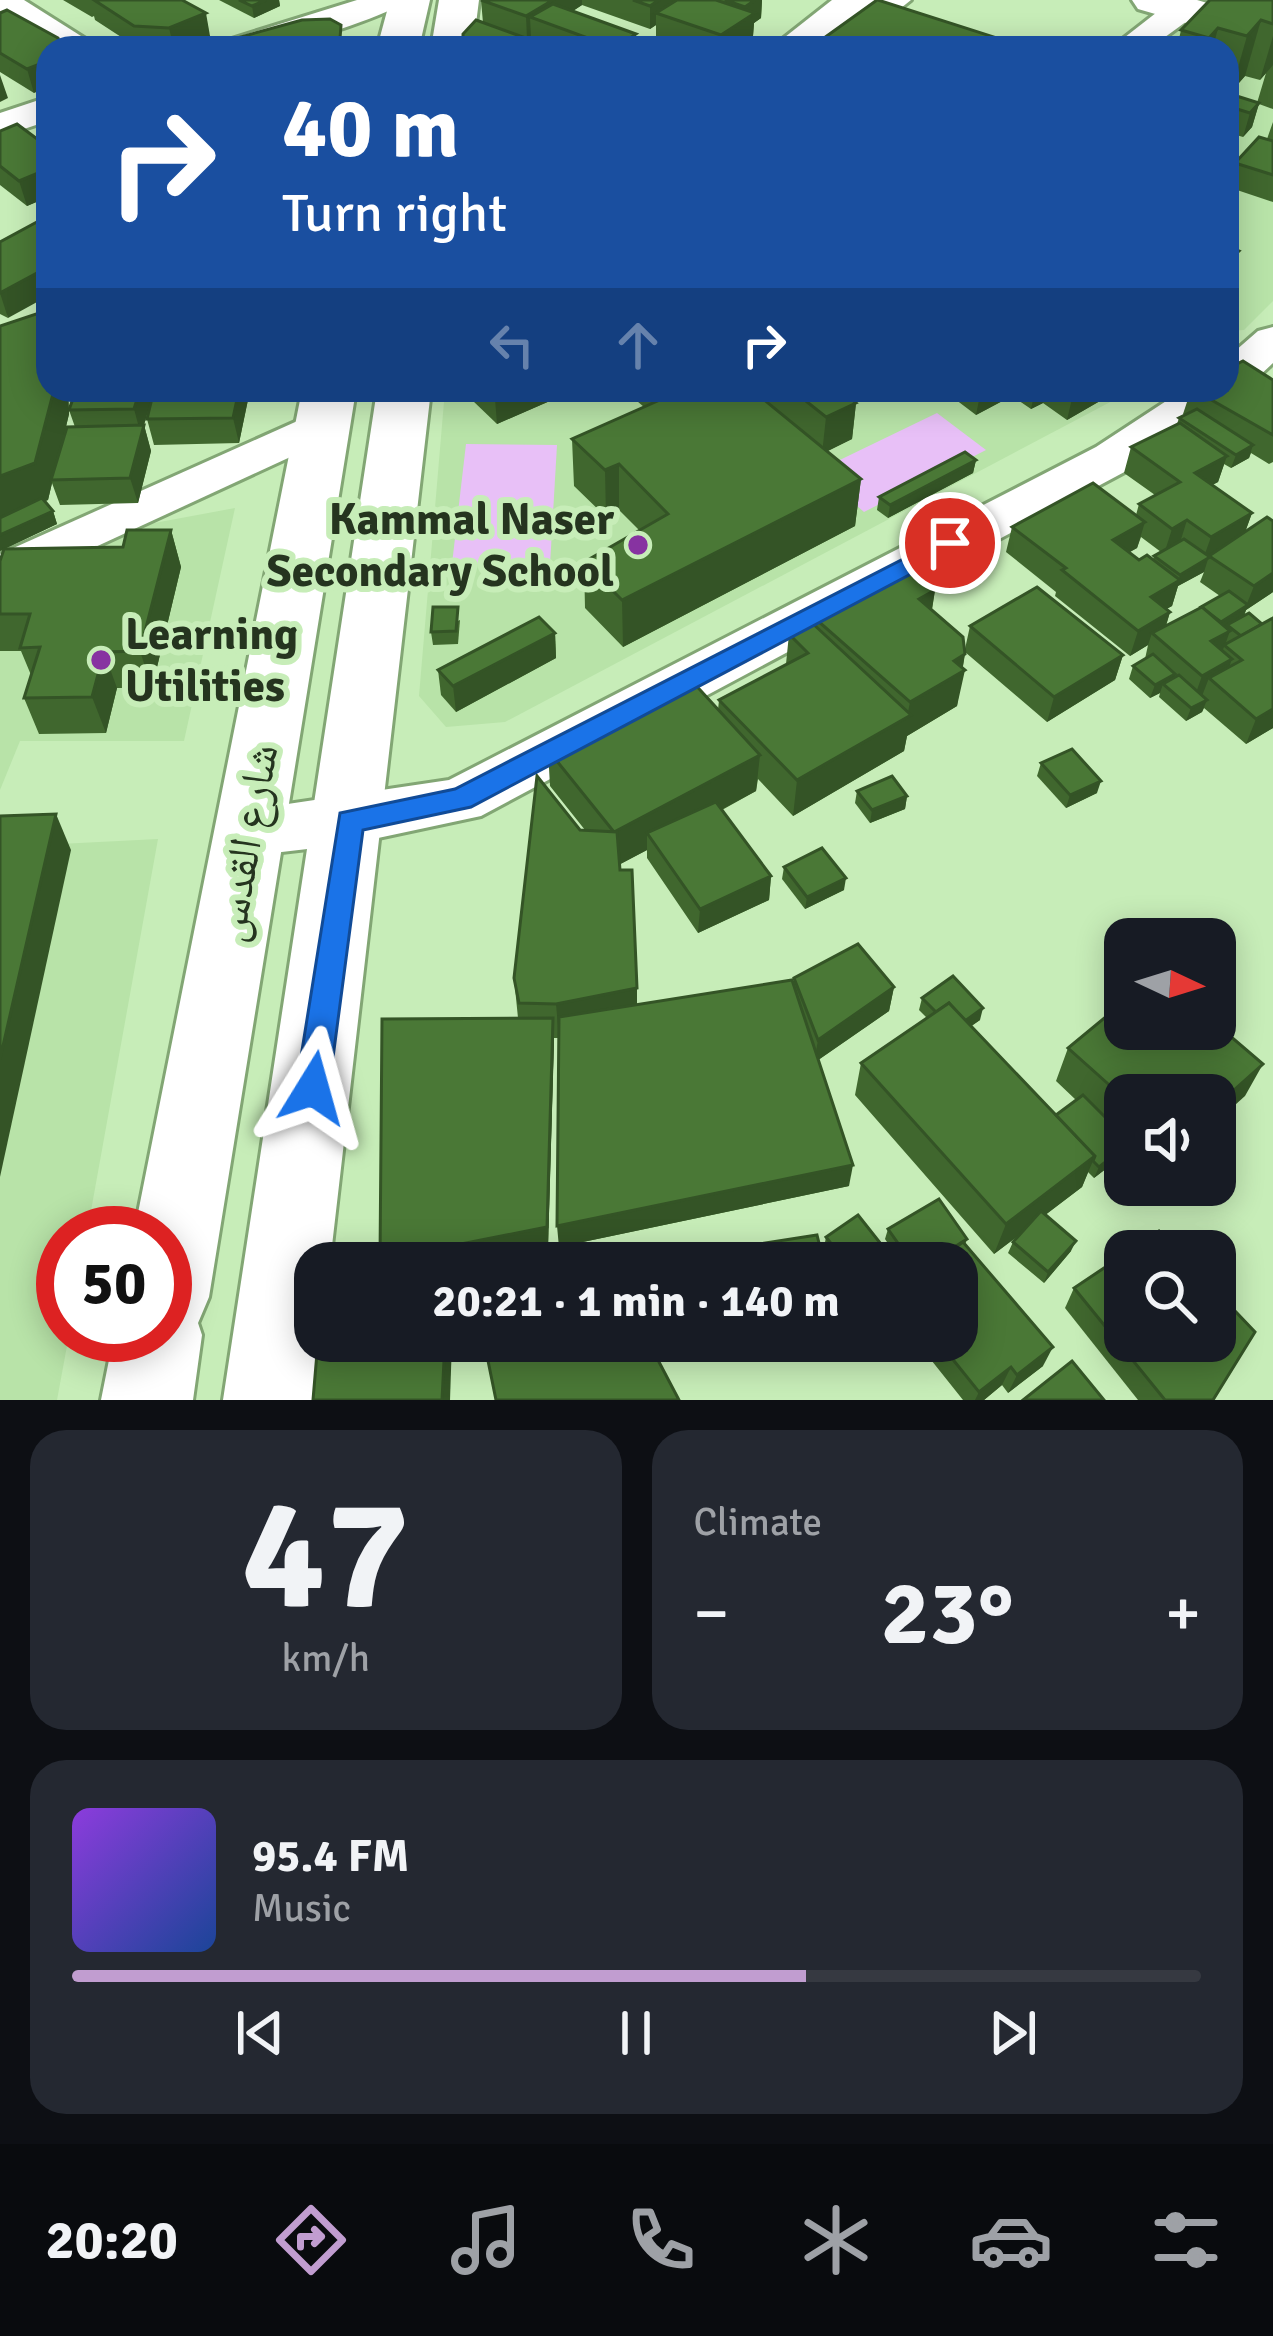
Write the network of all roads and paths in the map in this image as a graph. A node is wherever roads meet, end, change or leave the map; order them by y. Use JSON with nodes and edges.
{"nodes":[{"id":1,"x":0,"y":0,"type":"edge"},
{"id":2,"x":386,"y":0,"type":"edge"},
{"id":3,"x":410,"y":0,"type":"edge"},
{"id":4,"x":459,"y":0,"type":"edge"},
{"id":5,"x":854,"y":0,"type":"edge"},
{"id":6,"x":891,"y":0,"type":"edge"},
{"id":7,"x":1167,"y":4,"type":"edge"},
{"id":8,"x":1273,"y":35,"type":"edge"},
{"id":9,"x":62,"y":36,"type":"edge"},
{"id":10,"x":281,"y":36,"type":"edge"},
{"id":11,"x":401,"y":36,"type":"edge"},
{"id":12,"x":454,"y":36,"type":"edge"},
{"id":13,"x":804,"y":36,"type":"edge"},
{"id":14,"x":841,"y":36,"type":"edge"},
{"id":15,"x":1139,"y":36,"type":"edge"},
{"id":16,"x":36,"y":113,"type":"edge"},
{"id":17,"x":0,"y":127,"type":"edge"},
{"id":18,"x":36,"y":127,"type":"edge"},
{"id":19,"x":0,"y":138,"type":"edge"},
{"id":20,"x":1273,"y":340,"type":"edge"},
{"id":21,"x":1239,"y":378,"type":"edge"},
{"id":22,"x":402,"y":402,"type":"edge"},
{"id":23,"x":1202,"y":402,"type":"edge"},
{"id":24,"x":326,"y":408,"type":"edge"},
{"id":25,"x":0,"y":574,"type":"edge"},
{"id":26,"x":350,"y":821,"type":"junction"},
{"id":27,"x":248,"y":833,"type":"junction"},
{"id":28,"x":181,"y":1206,"type":"edge"},
{"id":29,"x":153,"y":1362,"type":"edge"},
{"id":30,"x":147,"y":1400,"type":"edge"},
{"id":31,"x":269,"y":1400,"type":"edge"}],
"edges":[{"from":1,"to":9,"type":"street"},
{"from":2,"to":10,"type":"street"},
{"from":3,"to":11,"type":"main road"},
{"from":4,"to":12,"type":"main road"},
{"from":5,"to":13,"type":"street"},
{"from":6,"to":14,"type":"main road"},
{"from":7,"to":8,"type":"main road"},
{"from":7,"to":15,"type":"street"},
{"from":16,"to":17,"type":"street"},
{"from":18,"to":19,"type":"street"},
{"from":20,"to":21,"type":"street"},
{"from":22,"to":26,"type":"main road"},
{"from":23,"to":26,"type":"street"},
{"from":24,"to":25,"type":"street"},
{"from":24,"to":27,"type":"main road","name":"شارع القدس"},
{"from":26,"to":27,"type":"street"},
{"from":26,"to":31,"type":"main road"},
{"from":27,"to":28,"type":"main road","name":"شارع القدس"},
{"from":29,"to":30,"type":"main road"}]}
